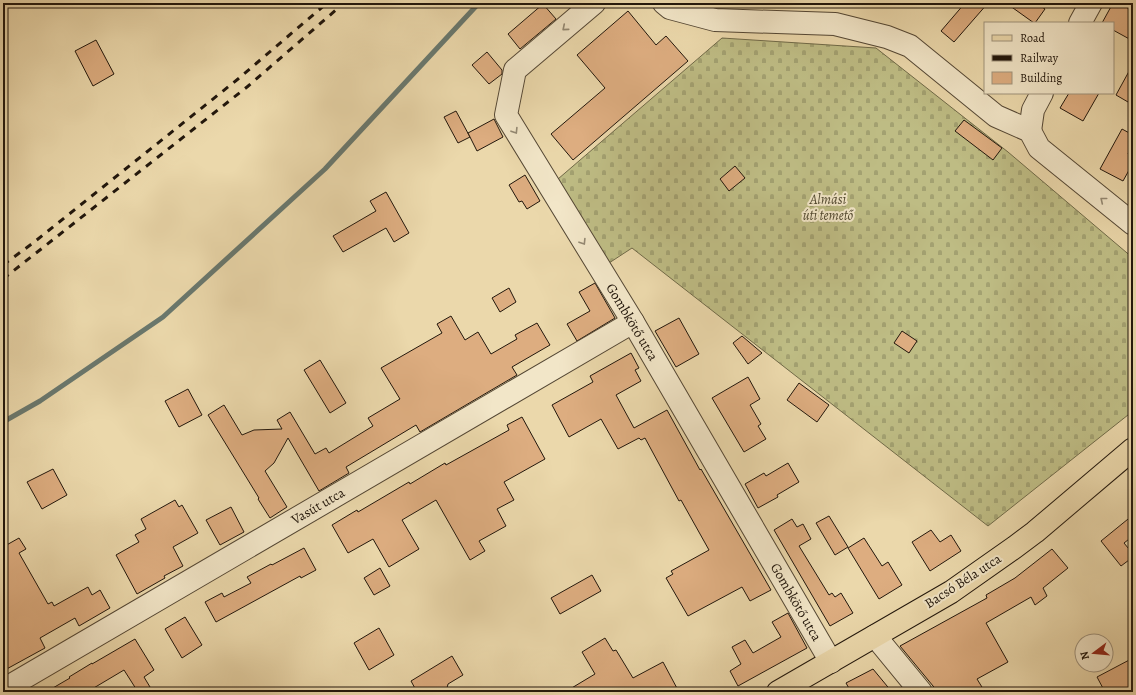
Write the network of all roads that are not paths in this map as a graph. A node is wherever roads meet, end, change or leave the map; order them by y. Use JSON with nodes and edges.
{"nodes":[{"id":1,"x":594,"y":3,"type":"edge"},
{"id":2,"x":664,"y":3,"type":"edge"},
{"id":3,"x":1091,"y":3,"type":"edge"},
{"id":4,"x":1081,"y":22,"type":"edge"},
{"id":5,"x":1041,"y":94,"type":"edge"},
{"id":6,"x":1030,"y":131,"type":"junction"},
{"id":7,"x":1133,"y":224,"type":"edge"},
{"id":8,"x":633,"y":322,"type":"junction"},
{"id":9,"x":1133,"y":449,"type":"edge"},
{"id":10,"x":874,"y":636,"type":"junction"},
{"id":11,"x":831,"y":662,"type":"junction"},
{"id":12,"x":3,"y":690,"type":"edge"},
{"id":13,"x":778,"y":692,"type":"edge"},
{"id":14,"x":921,"y":692,"type":"edge"}],
"edges":[{"from":1,"to":8,"type":"street","name":"Gombkötő utca","one_way":true},
{"from":2,"to":6,"type":"street"},
{"from":3,"to":4,"type":"street"},
{"from":5,"to":6,"type":"street"},
{"from":7,"to":6,"type":"street","one_way":true},
{"from":8,"to":11,"type":"street","name":"Gombkötő utca"},
{"from":8,"to":12,"type":"street","name":"Vasút utca"},
{"from":9,"to":10,"type":"main road","name":"Bacsó Béla utca"},
{"from":10,"to":11,"type":"main road","name":"Bacsó Béla utca"},
{"from":10,"to":14,"type":"street"},
{"from":11,"to":13,"type":"main road","name":"Bacsó Béla utca"}]}
